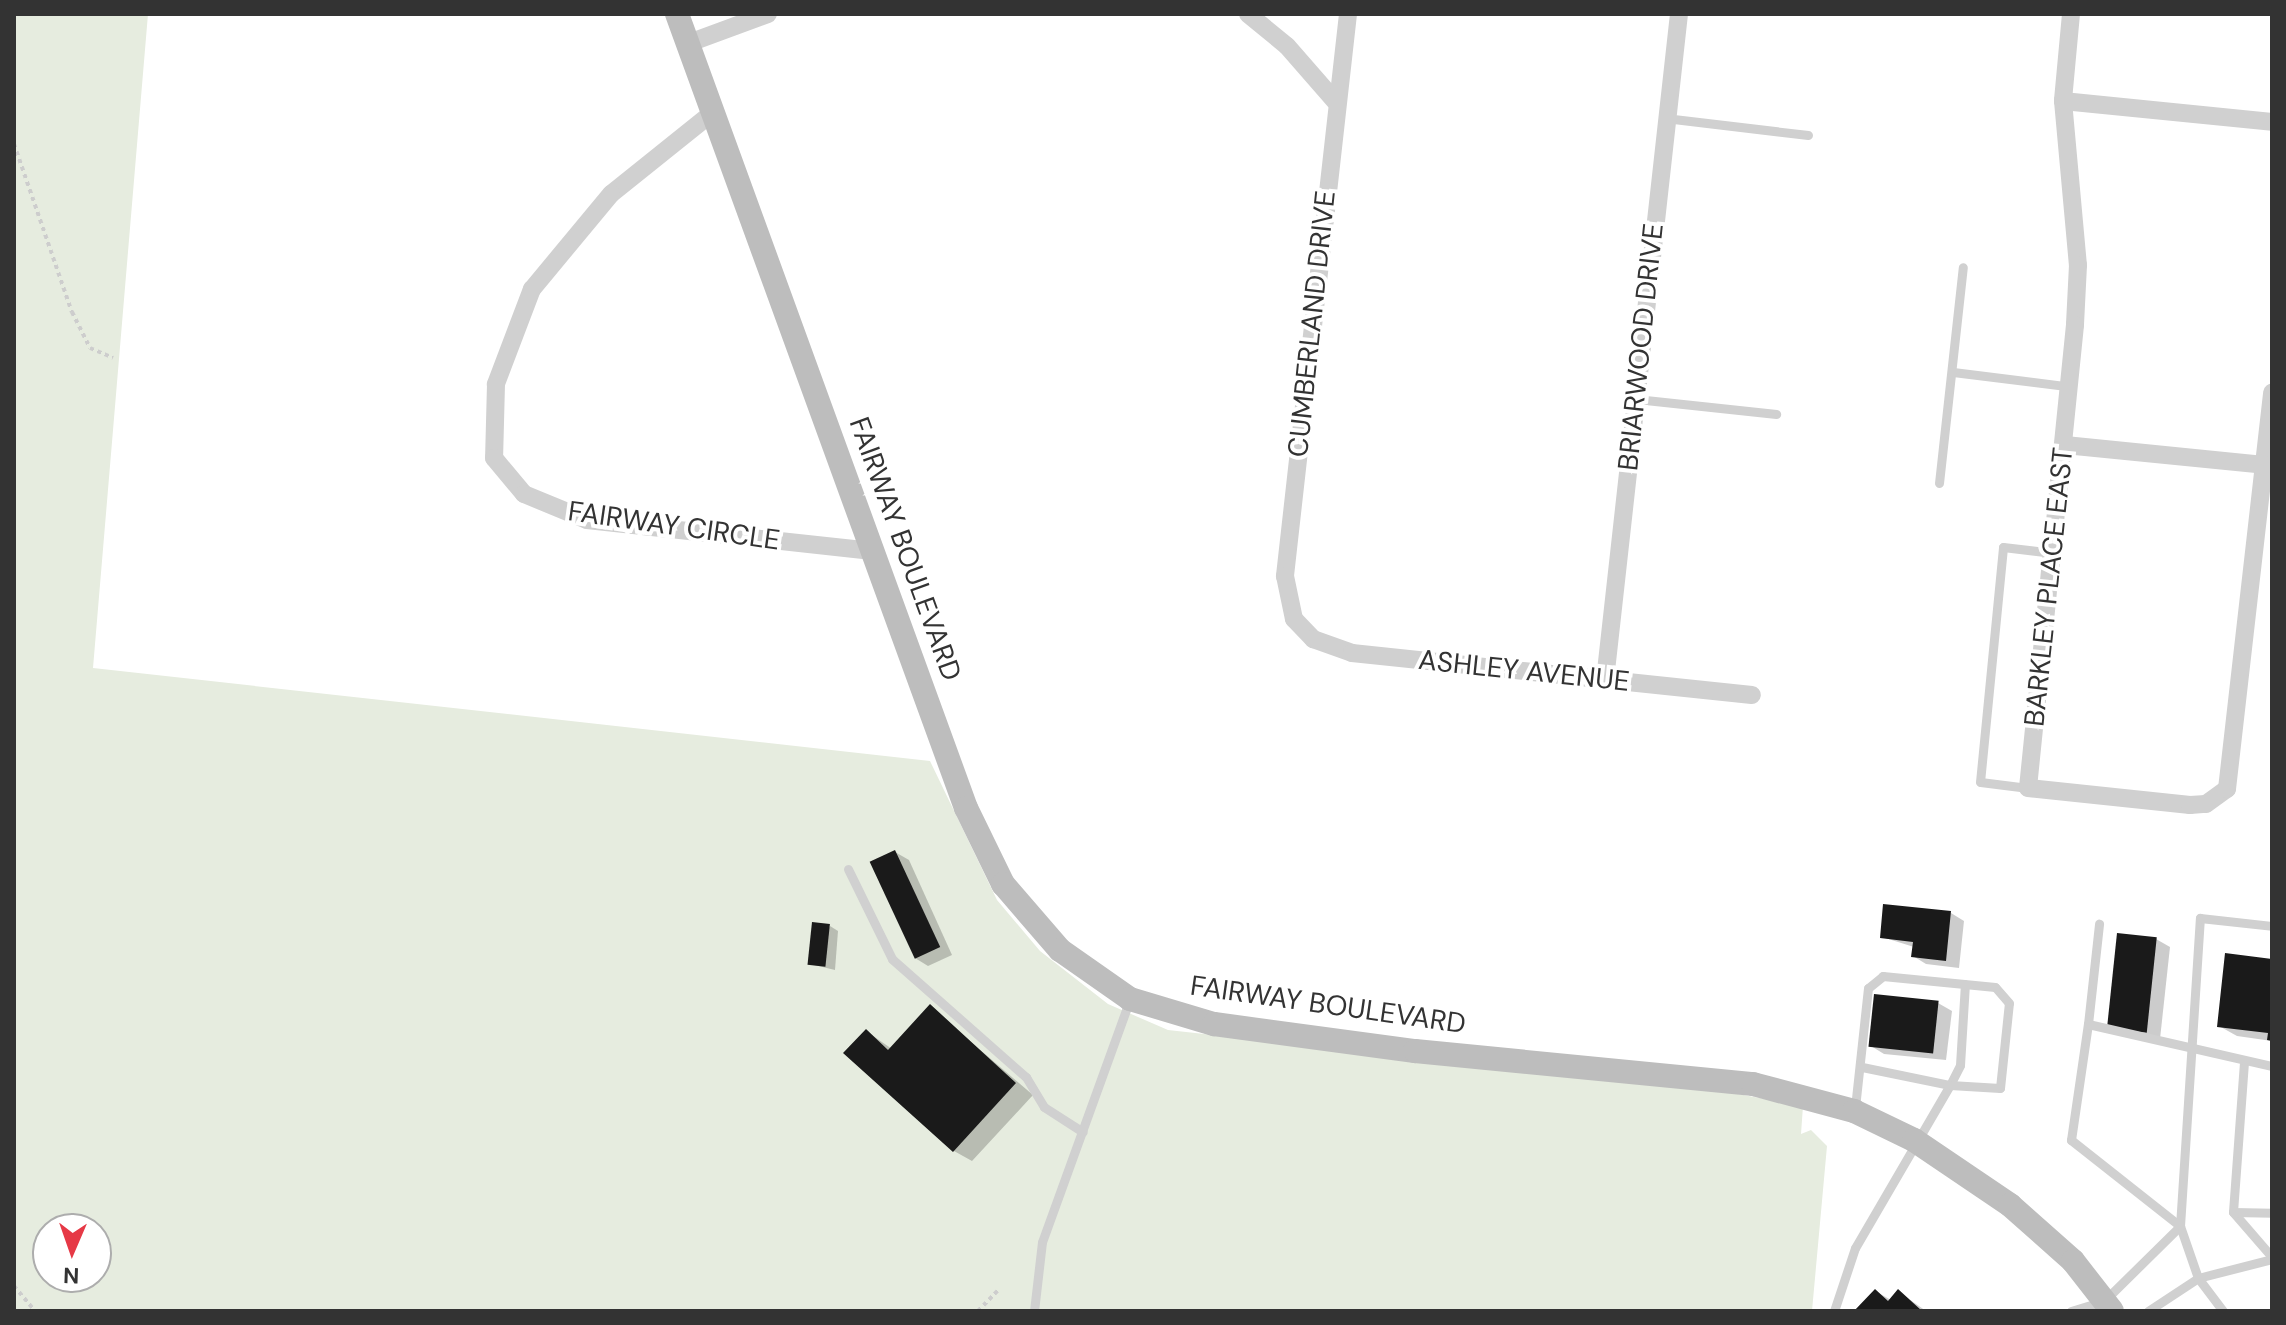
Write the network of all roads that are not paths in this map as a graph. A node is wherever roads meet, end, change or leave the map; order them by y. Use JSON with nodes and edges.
{"nodes":[{"id":1,"x":677,"y":14,"type":"edge"},
{"id":2,"x":768,"y":14,"type":"edge"},
{"id":3,"x":1248,"y":14,"type":"edge"},
{"id":4,"x":1348,"y":14,"type":"edge"},
{"id":5,"x":1679,"y":14,"type":"edge"},
{"id":6,"x":2071,"y":14,"type":"edge"},
{"id":7,"x":689,"y":43,"type":"junction"},
{"id":8,"x":1335,"y":101,"type":"junction"},
{"id":9,"x":2063,"y":101,"type":"junction"},
{"id":10,"x":712,"y":113,"type":"junction"},
{"id":11,"x":1665,"y":118,"type":"junction"},
{"id":12,"x":2272,"y":122,"type":"edge"},
{"id":13,"x":1808,"y":135,"type":"dead end"},
{"id":14,"x":1963,"y":267,"type":"dead end"},
{"id":15,"x":1953,"y":372,"type":"junction"},
{"id":16,"x":2066,"y":386,"type":"junction"},
{"id":17,"x":2272,"y":393,"type":"edge"},
{"id":18,"x":1636,"y":399,"type":"junction"},
{"id":19,"x":2272,"y":402,"type":"edge"},
{"id":20,"x":1776,"y":414,"type":"dead end"},
{"id":21,"x":2065,"y":445,"type":"junction"},
{"id":22,"x":2264,"y":465,"type":"junction"},
{"id":23,"x":1939,"y":483,"type":"dead end"},
{"id":24,"x":872,"y":551,"type":"junction"},
{"id":25,"x":2053,"y":553,"type":"junction"},
{"id":26,"x":1302,"y":631,"type":"joint"},
{"id":27,"x":1605,"y":680,"type":"junction"},
{"id":28,"x":1752,"y":695,"type":"dead end"},
{"id":29,"x":2028,"y":788,"type":"junction"},
{"id":30,"x":848,"y":869,"type":"dead end"},
{"id":31,"x":2099,"y":924,"type":"dead end"},
{"id":32,"x":2272,"y":926,"type":"edge"},
{"id":33,"x":1965,"y":984,"type":"junction"},
{"id":34,"x":1130,"y":999,"type":"junction"},
{"id":35,"x":2088,"y":1024,"type":"junction"},
{"id":36,"x":2191,"y":1050,"type":"junction"},
{"id":37,"x":2244,"y":1062,"type":"junction"},
{"id":38,"x":2272,"y":1066,"type":"edge"},
{"id":39,"x":1862,"y":1067,"type":"junction"},
{"id":40,"x":1950,"y":1085,"type":"junction"},
{"id":41,"x":1854,"y":1111,"type":"junction"},
{"id":42,"x":1083,"y":1132,"type":"junction"},
{"id":43,"x":1914,"y":1140,"type":"junction"},
{"id":44,"x":2233,"y":1212,"type":"junction"},
{"id":45,"x":2272,"y":1213,"type":"edge"},
{"id":46,"x":2180,"y":1226,"type":"junction"},
{"id":47,"x":2272,"y":1258,"type":"edge"},
{"id":48,"x":2198,"y":1278,"type":"junction"},
{"id":49,"x":2108,"y":1306,"type":"edge"},
{"id":50,"x":1034,"y":1311,"type":"edge"},
{"id":51,"x":1834,"y":1311,"type":"edge"},
{"id":52,"x":2071,"y":1311,"type":"edge"},
{"id":53,"x":2148,"y":1311,"type":"edge"},
{"id":54,"x":2223,"y":1311,"type":"edge"}],
"edges":[{"from":1,"to":7,"type":"street","name":"FAIRWAY BOULEVARD"},
{"from":2,"to":7,"type":"street"},
{"from":3,"to":8,"type":"street"},
{"from":4,"to":8,"type":"street","name":"CUMBERLAND DRIVE"},
{"from":5,"to":11,"type":"street","name":"BRIARWOOD DRIVE"},
{"from":6,"to":9,"type":"street","name":"BARKLEY PLACE EAST"},
{"from":7,"to":10,"type":"street","name":"FAIRWAY BOULEVARD"},
{"from":8,"to":26,"type":"street","name":"CUMBERLAND DRIVE"},
{"from":9,"to":12,"type":"street"},
{"from":9,"to":16,"type":"street","name":"BARKLEY PLACE EAST"},
{"from":10,"to":24,"type":"street","name":"FAIRWAY BOULEVARD"},
{"from":10,"to":24,"type":"street","name":"FAIRWAY CIRCLE"},
{"from":11,"to":13,"type":"lane"},
{"from":11,"to":18,"type":"street","name":"BRIARWOOD DRIVE"},
{"from":14,"to":15,"type":"lane"},
{"from":15,"to":16,"type":"lane"},
{"from":15,"to":23,"type":"lane"},
{"from":16,"to":21,"type":"street","name":"BARKLEY PLACE EAST"},
{"from":17,"to":19,"type":"street"},
{"from":18,"to":20,"type":"lane"},
{"from":18,"to":27,"type":"street","name":"BRIARWOOD DRIVE"},
{"from":19,"to":22,"type":"street"},
{"from":21,"to":22,"type":"street"},
{"from":21,"to":25,"type":"street","name":"BARKLEY PLACE EAST"},
{"from":22,"to":29,"type":"street"},
{"from":24,"to":34,"type":"street","name":"FAIRWAY BOULEVARD"},
{"from":25,"to":29,"type":"street","name":"BARKLEY PLACE EAST"},
{"from":25,"to":29,"type":"lane"},
{"from":26,"to":27,"type":"street","name":"ASHLEY AVENUE"},
{"from":27,"to":28,"type":"street","name":"ASHLEY AVENUE"},
{"from":30,"to":42,"type":"lane"},
{"from":31,"to":35,"type":"lane"},
{"from":32,"to":36,"type":"lane"},
{"from":33,"to":39,"type":"lane"},
{"from":33,"to":40,"type":"lane"},
{"from":33,"to":40,"type":"lane"},
{"from":34,"to":41,"type":"street","name":"FAIRWAY BOULEVARD"},
{"from":34,"to":42,"type":"lane"},
{"from":35,"to":36,"type":"lane"},
{"from":35,"to":46,"type":"lane"},
{"from":36,"to":37,"type":"lane"},
{"from":36,"to":46,"type":"lane"},
{"from":37,"to":38,"type":"lane"},
{"from":37,"to":44,"type":"lane"},
{"from":39,"to":40,"type":"lane"},
{"from":39,"to":41,"type":"lane"},
{"from":40,"to":43,"type":"lane"},
{"from":41,"to":43,"type":"street","name":"FAIRWAY BOULEVARD"},
{"from":42,"to":50,"type":"lane"},
{"from":43,"to":49,"type":"street","name":"FAIRWAY BOULEVARD"},
{"from":43,"to":51,"type":"lane"},
{"from":44,"to":45,"type":"lane"},
{"from":44,"to":47,"type":"lane"},
{"from":46,"to":48,"type":"lane"},
{"from":46,"to":49,"type":"lane"},
{"from":47,"to":48,"type":"lane"},
{"from":48,"to":53,"type":"lane"},
{"from":48,"to":54,"type":"lane"},
{"from":49,"to":52,"type":"lane"}]}
